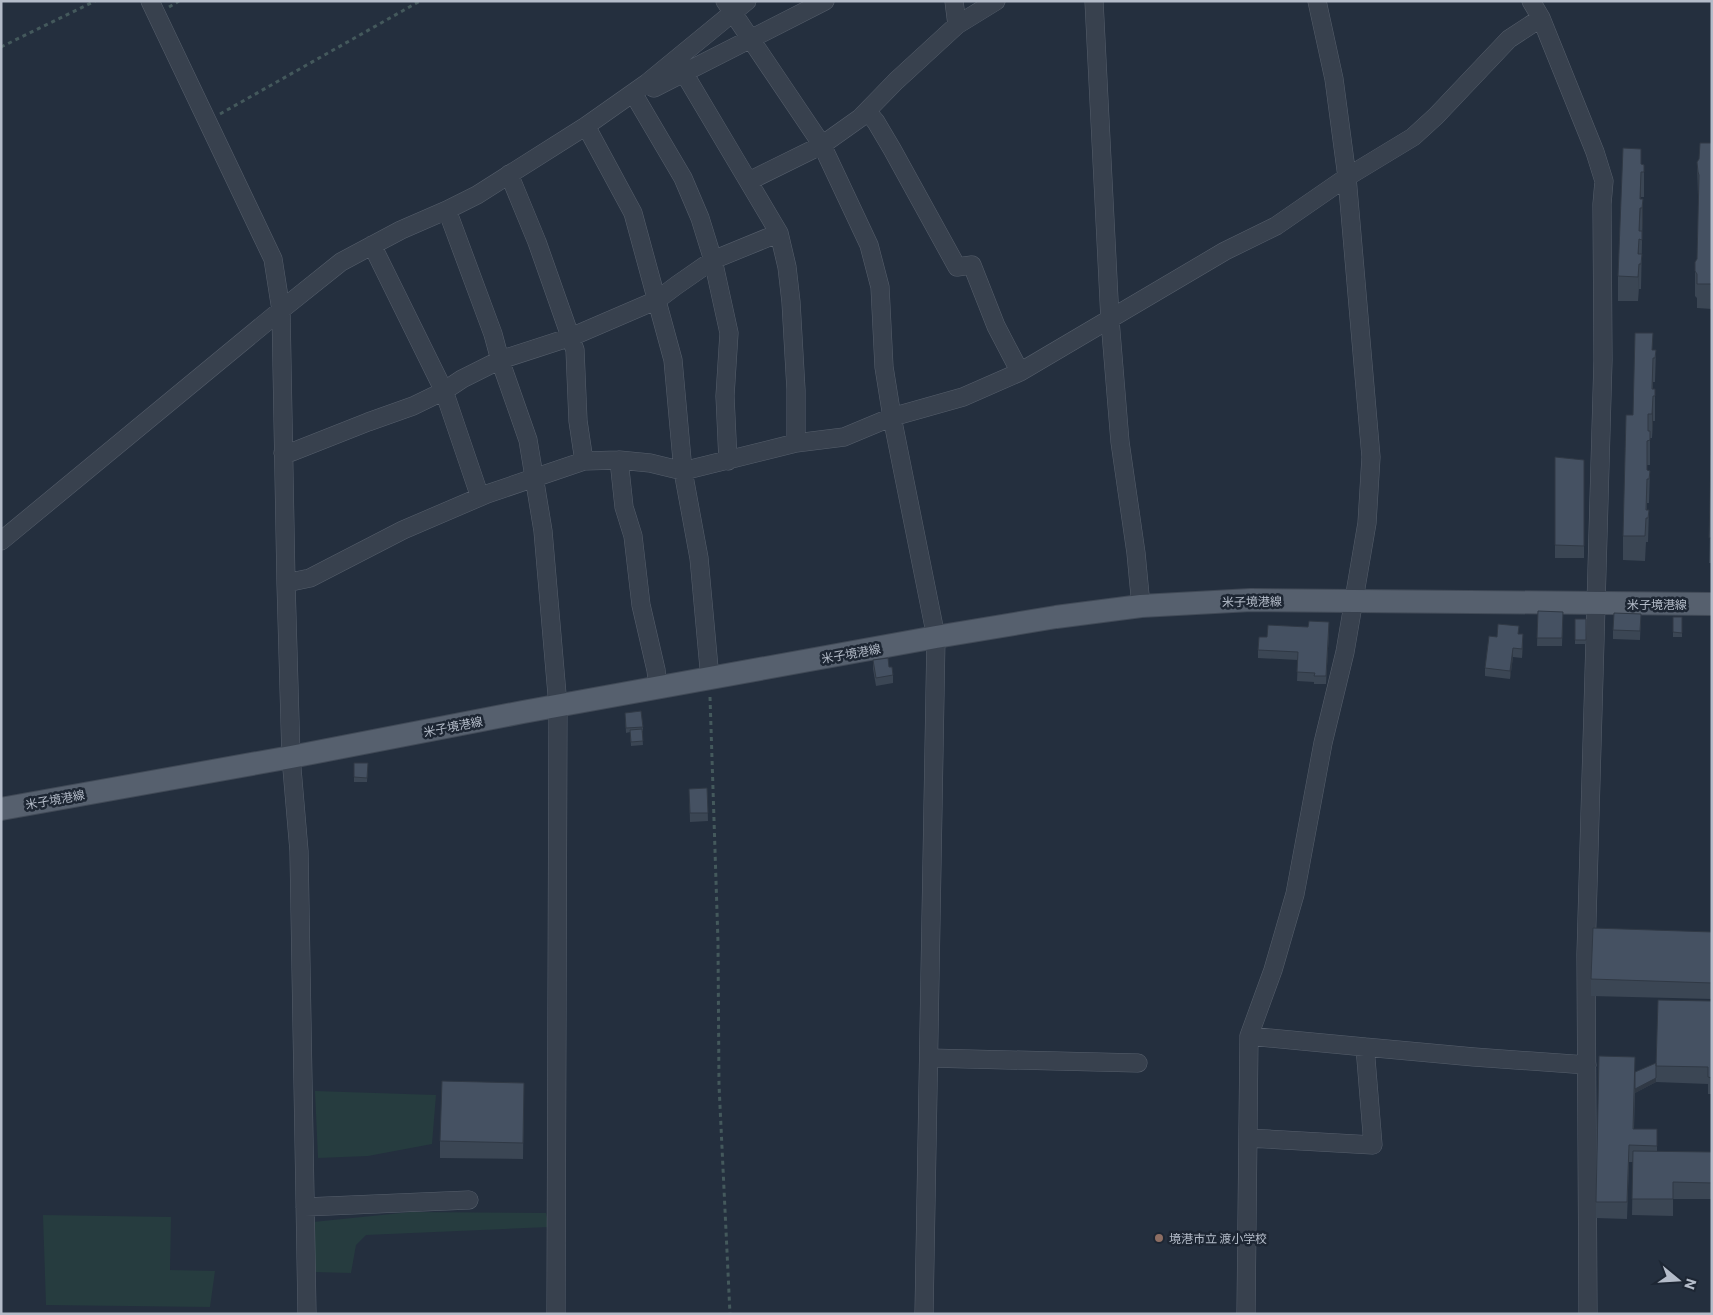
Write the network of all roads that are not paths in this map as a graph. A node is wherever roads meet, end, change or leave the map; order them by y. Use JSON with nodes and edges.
{"nodes":[{"id":1,"x":150,"y":1,"type":"edge"},
{"id":2,"x":747,"y":1,"type":"edge"},
{"id":3,"x":825,"y":1,"type":"edge"},
{"id":4,"x":954,"y":1,"type":"edge"},
{"id":5,"x":996,"y":1,"type":"edge"},
{"id":6,"x":1316,"y":1,"type":"edge"},
{"id":7,"x":1531,"y":1,"type":"edge"},
{"id":8,"x":1094,"y":6,"type":"edge"},
{"id":9,"x":728,"y":7,"type":"edge"},
{"id":10,"x":1541,"y":18,"type":"junction"},
{"id":11,"x":957,"y":25,"type":"junction"},
{"id":12,"x":750,"y":39,"type":"junction"},
{"id":13,"x":684,"y":73,"type":"junction"},
{"id":14,"x":647,"y":83,"type":"junction"},
{"id":15,"x":633,"y":93,"type":"junction"},
{"id":16,"x":867,"y":110,"type":"junction"},
{"id":17,"x":586,"y":126,"type":"junction"},
{"id":18,"x":822,"y":145,"type":"junction"},
{"id":19,"x":509,"y":174,"type":"junction"},
{"id":20,"x":1347,"y":177,"type":"junction"},
{"id":21,"x":749,"y":181,"type":"junction"},
{"id":22,"x":447,"y":210,"type":"junction"},
{"id":23,"x":779,"y":233,"type":"junction"},
{"id":24,"x":372,"y":245,"type":"junction"},
{"id":25,"x":713,"y":260,"type":"junction"},
{"id":26,"x":658,"y":300,"type":"junction"},
{"id":27,"x":281,"y":310,"type":"junction"},
{"id":28,"x":1110,"y":320,"type":"junction"},
{"id":29,"x":571,"y":337,"type":"junction"},
{"id":30,"x":500,"y":360,"type":"junction"},
{"id":31,"x":1020,"y":372,"type":"junction"},
{"id":32,"x":444,"y":391,"type":"junction"},
{"id":33,"x":892,"y":417,"type":"junction"},
{"id":34,"x":796,"y":443,"type":"junction"},
{"id":35,"x":283,"y":453,"type":"junction"},
{"id":36,"x":619,"y":460,"type":"junction"},
{"id":37,"x":584,"y":461,"type":"junction"},
{"id":38,"x":728,"y":461,"type":"junction"},
{"id":39,"x":683,"y":472,"type":"junction"},
{"id":40,"x":535,"y":477,"type":"junction"},
{"id":41,"x":480,"y":497,"type":"junction"},
{"id":42,"x":1,"y":541,"type":"edge"},
{"id":43,"x":286,"y":583,"type":"junction"},
{"id":44,"x":1353,"y":600,"type":"junction"},
{"id":45,"x":1596,"y":603,"type":"junction"},
{"id":46,"x":1712,"y":604,"type":"edge"},
{"id":47,"x":1141,"y":606,"type":"junction"},
{"id":48,"x":936,"y":637,"type":"junction"},
{"id":49,"x":710,"y":679,"type":"junction"},
{"id":50,"x":658,"y":688,"type":"junction"},
{"id":51,"x":558,"y":706,"type":"junction"},
{"id":52,"x":291,"y":757,"type":"junction"},
{"id":53,"x":1,"y":809,"type":"edge"},
{"id":54,"x":1249,"y":1036,"type":"junction"},
{"id":55,"x":1365,"y":1047,"type":"junction"},
{"id":56,"x":929,"y":1058,"type":"junction"},
{"id":57,"x":1138,"y":1063,"type":"dead end"},
{"id":58,"x":1587,"y":1065,"type":"junction"},
{"id":59,"x":1248,"y":1138,"type":"junction"},
{"id":60,"x":469,"y":1200,"type":"dead end"},
{"id":61,"x":305,"y":1207,"type":"junction"},
{"id":62,"x":307,"y":1314,"type":"edge"},
{"id":63,"x":556,"y":1314,"type":"edge"},
{"id":64,"x":924,"y":1314,"type":"edge"},
{"id":65,"x":1246,"y":1314,"type":"edge"},
{"id":66,"x":1588,"y":1314,"type":"edge"}],
"edges":[{"from":1,"to":27,"type":"street"},
{"from":2,"to":9,"type":"street"},
{"from":3,"to":12,"type":"street"},
{"from":4,"to":11,"type":"street"},
{"from":5,"to":11,"type":"street"},
{"from":6,"to":20,"type":"street"},
{"from":7,"to":10,"type":"street"},
{"from":8,"to":28,"type":"street"},
{"from":9,"to":12,"type":"street"},
{"from":9,"to":14,"type":"street"},
{"from":10,"to":20,"type":"street"},
{"from":10,"to":45,"type":"street"},
{"from":11,"to":16,"type":"street"},
{"from":12,"to":13,"type":"street"},
{"from":12,"to":18,"type":"street"},
{"from":13,"to":14,"type":"street"},
{"from":13,"to":21,"type":"street"},
{"from":14,"to":15,"type":"street"},
{"from":15,"to":17,"type":"street"},
{"from":15,"to":25,"type":"street"},
{"from":16,"to":18,"type":"street"},
{"from":16,"to":31,"type":"street"},
{"from":17,"to":19,"type":"street"},
{"from":17,"to":26,"type":"street"},
{"from":18,"to":21,"type":"street"},
{"from":18,"to":33,"type":"street"},
{"from":19,"to":22,"type":"street"},
{"from":19,"to":29,"type":"street"},
{"from":20,"to":28,"type":"street"},
{"from":20,"to":44,"type":"street"},
{"from":21,"to":23,"type":"street"},
{"from":22,"to":24,"type":"street"},
{"from":22,"to":30,"type":"street"},
{"from":23,"to":25,"type":"street"},
{"from":23,"to":34,"type":"street"},
{"from":24,"to":27,"type":"street"},
{"from":24,"to":32,"type":"street"},
{"from":25,"to":26,"type":"street"},
{"from":25,"to":38,"type":"street"},
{"from":26,"to":29,"type":"street"},
{"from":26,"to":39,"type":"street"},
{"from":27,"to":35,"type":"street"},
{"from":27,"to":42,"type":"street"},
{"from":28,"to":31,"type":"street"},
{"from":28,"to":47,"type":"street"},
{"from":29,"to":30,"type":"street"},
{"from":29,"to":37,"type":"street"},
{"from":30,"to":32,"type":"street"},
{"from":30,"to":40,"type":"street"},
{"from":31,"to":33,"type":"street"},
{"from":32,"to":35,"type":"street"},
{"from":32,"to":41,"type":"street"},
{"from":33,"to":34,"type":"street"},
{"from":33,"to":48,"type":"street"},
{"from":34,"to":38,"type":"street"},
{"from":35,"to":43,"type":"street"},
{"from":36,"to":37,"type":"street"},
{"from":36,"to":39,"type":"street"},
{"from":36,"to":50,"type":"street"},
{"from":37,"to":40,"type":"street"},
{"from":38,"to":39,"type":"street"},
{"from":39,"to":49,"type":"street"},
{"from":40,"to":41,"type":"street"},
{"from":40,"to":51,"type":"street"},
{"from":41,"to":43,"type":"street"},
{"from":43,"to":52,"type":"street"},
{"from":44,"to":45,"type":"main road","name":"米子境港線"},
{"from":44,"to":47,"type":"main road","name":"米子境港線"},
{"from":44,"to":54,"type":"street"},
{"from":45,"to":46,"type":"main road","name":"米子境港線"},
{"from":45,"to":58,"type":"street"},
{"from":47,"to":48,"type":"main road","name":"米子境港線"},
{"from":48,"to":49,"type":"main road","name":"米子境港線"},
{"from":48,"to":56,"type":"street"},
{"from":49,"to":50,"type":"main road","name":"米子境港線"},
{"from":50,"to":51,"type":"main road","name":"米子境港線"},
{"from":51,"to":52,"type":"main road","name":"米子境港線"},
{"from":51,"to":63,"type":"street"},
{"from":52,"to":53,"type":"main road","name":"米子境港線"},
{"from":52,"to":61,"type":"street"},
{"from":54,"to":55,"type":"street"},
{"from":54,"to":59,"type":"street"},
{"from":55,"to":58,"type":"street"},
{"from":55,"to":59,"type":"street"},
{"from":56,"to":57,"type":"street"},
{"from":56,"to":64,"type":"street"},
{"from":58,"to":66,"type":"street"},
{"from":59,"to":65,"type":"street"},
{"from":60,"to":61,"type":"street"},
{"from":61,"to":62,"type":"street"}]}
